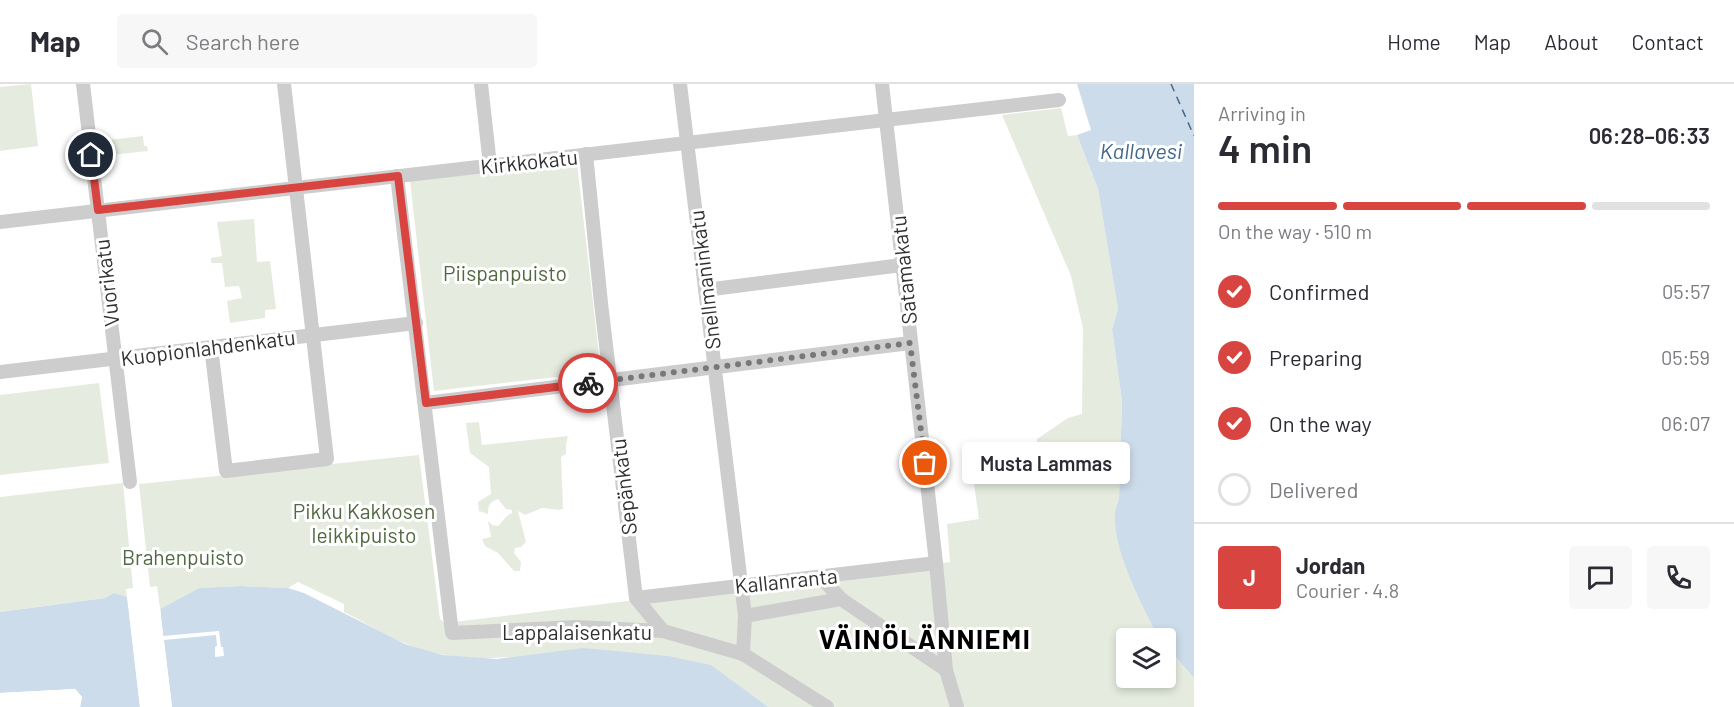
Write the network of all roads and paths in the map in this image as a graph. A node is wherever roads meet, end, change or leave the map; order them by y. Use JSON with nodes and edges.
{"nodes":[{"id":1,"x":83,"y":84,"type":"edge"},
{"id":2,"x":284,"y":84,"type":"edge"},
{"id":3,"x":481,"y":84,"type":"edge"},
{"id":4,"x":680,"y":84,"type":"edge"},
{"id":5,"x":882,"y":84,"type":"edge"},
{"id":6,"x":1059,"y":100,"type":"dead end"},
{"id":7,"x":886,"y":120,"type":"junction"},
{"id":8,"x":687,"y":143,"type":"junction"},
{"id":9,"x":586,"y":154,"type":"junction"},
{"id":10,"x":490,"y":165,"type":"junction"},
{"id":11,"x":398,"y":176,"type":"junction"},
{"id":12,"x":296,"y":187,"type":"junction"},
{"id":13,"x":98,"y":210,"type":"junction"},
{"id":14,"x":0,"y":222,"type":"edge"},
{"id":15,"x":902,"y":265,"type":"junction"},
{"id":16,"x":705,"y":290,"type":"junction"},
{"id":17,"x":416,"y":323,"type":"junction"},
{"id":18,"x":313,"y":335,"type":"junction"},
{"id":19,"x":910,"y":343,"type":"junction"},
{"id":20,"x":211,"y":347,"type":"junction"},
{"id":21,"x":115,"y":358,"type":"junction"},
{"id":22,"x":714,"y":368,"type":"junction"},
{"id":23,"x":0,"y":372,"type":"edge"},
{"id":24,"x":610,"y":380,"type":"junction"},
{"id":25,"x":426,"y":403,"type":"junction"},
{"id":26,"x":130,"y":482,"type":"dead end"},
{"id":27,"x":936,"y":563,"type":"junction"},
{"id":28,"x":821,"y":577,"type":"junction"},
{"id":29,"x":741,"y":585,"type":"junction"},
{"id":30,"x":636,"y":598,"type":"junction"},
{"id":31,"x":841,"y":599,"type":"junction"},
{"id":32,"x":745,"y":616,"type":"junction"},
{"id":33,"x":663,"y":632,"type":"junction"},
{"id":34,"x":743,"y":654,"type":"junction"},
{"id":35,"x":945,"y":670,"type":"junction"},
{"id":36,"x":827,"y":707,"type":"edge"},
{"id":37,"x":957,"y":707,"type":"edge"}],
"edges":[{"from":1,"to":13,"type":"street","name":"Vuorikatu"},
{"from":2,"to":12,"type":"street"},
{"from":3,"to":10,"type":"street"},
{"from":4,"to":8,"type":"street","name":"Snellmaninkatu"},
{"from":5,"to":7,"type":"street","name":"Satamakatu"},
{"from":6,"to":7,"type":"street","name":"Kirkkokatu"},
{"from":7,"to":8,"type":"street","name":"Kirkkokatu"},
{"from":7,"to":15,"type":"street","name":"Satamakatu"},
{"from":8,"to":9,"type":"street","name":"Kirkkokatu"},
{"from":8,"to":16,"type":"street","name":"Snellmaninkatu"},
{"from":9,"to":10,"type":"street","name":"Kirkkokatu"},
{"from":9,"to":24,"type":"street","name":"Sepänkatu"},
{"from":10,"to":11,"type":"street","name":"Kirkkokatu"},
{"from":11,"to":12,"type":"street","name":"Kirkkokatu"},
{"from":11,"to":17,"type":"street"},
{"from":12,"to":13,"type":"street","name":"Kirkkokatu"},
{"from":12,"to":18,"type":"street"},
{"from":13,"to":14,"type":"street","name":"Kirkkokatu"},
{"from":13,"to":21,"type":"street","name":"Vuorikatu"},
{"from":15,"to":16,"type":"street"},
{"from":15,"to":19,"type":"street","name":"Satamakatu"},
{"from":16,"to":22,"type":"street","name":"Snellmaninkatu"},
{"from":17,"to":18,"type":"street","name":"Kuopionlahdenkatu"},
{"from":17,"to":25,"type":"street"},
{"from":18,"to":20,"type":"street","name":"Kuopionlahdenkatu"},
{"from":18,"to":20,"type":"street"},
{"from":19,"to":22,"type":"street"},
{"from":19,"to":27,"type":"street","name":"Satamakatu"},
{"from":20,"to":21,"type":"street","name":"Kuopionlahdenkatu"},
{"from":21,"to":23,"type":"street","name":"Kuopionlahdenkatu"},
{"from":21,"to":26,"type":"street","name":"Vuorikatu"},
{"from":22,"to":24,"type":"street"},
{"from":22,"to":29,"type":"street","name":"Snellmaninkatu"},
{"from":24,"to":25,"type":"street"},
{"from":24,"to":30,"type":"street","name":"Sepänkatu"},
{"from":25,"to":33,"type":"street","name":"Lappalaisenkatu"},
{"from":27,"to":28,"type":"street","name":"Kallanranta"},
{"from":27,"to":35,"type":"street"},
{"from":28,"to":29,"type":"street","name":"Kallanranta"},
{"from":28,"to":31,"type":"street"},
{"from":29,"to":30,"type":"street","name":"Kallanranta"},
{"from":29,"to":32,"type":"street","name":"Snellmaninkatu"},
{"from":30,"to":33,"type":"street"},
{"from":31,"to":32,"type":"street"},
{"from":31,"to":35,"type":"street"},
{"from":32,"to":34,"type":"street","name":"Snellmaninkatu"},
{"from":33,"to":34,"type":"street","name":"Lappalaisenkatu"},
{"from":34,"to":36,"type":"street","name":"Lappalaisenkatu"},
{"from":35,"to":37,"type":"street"}]}
